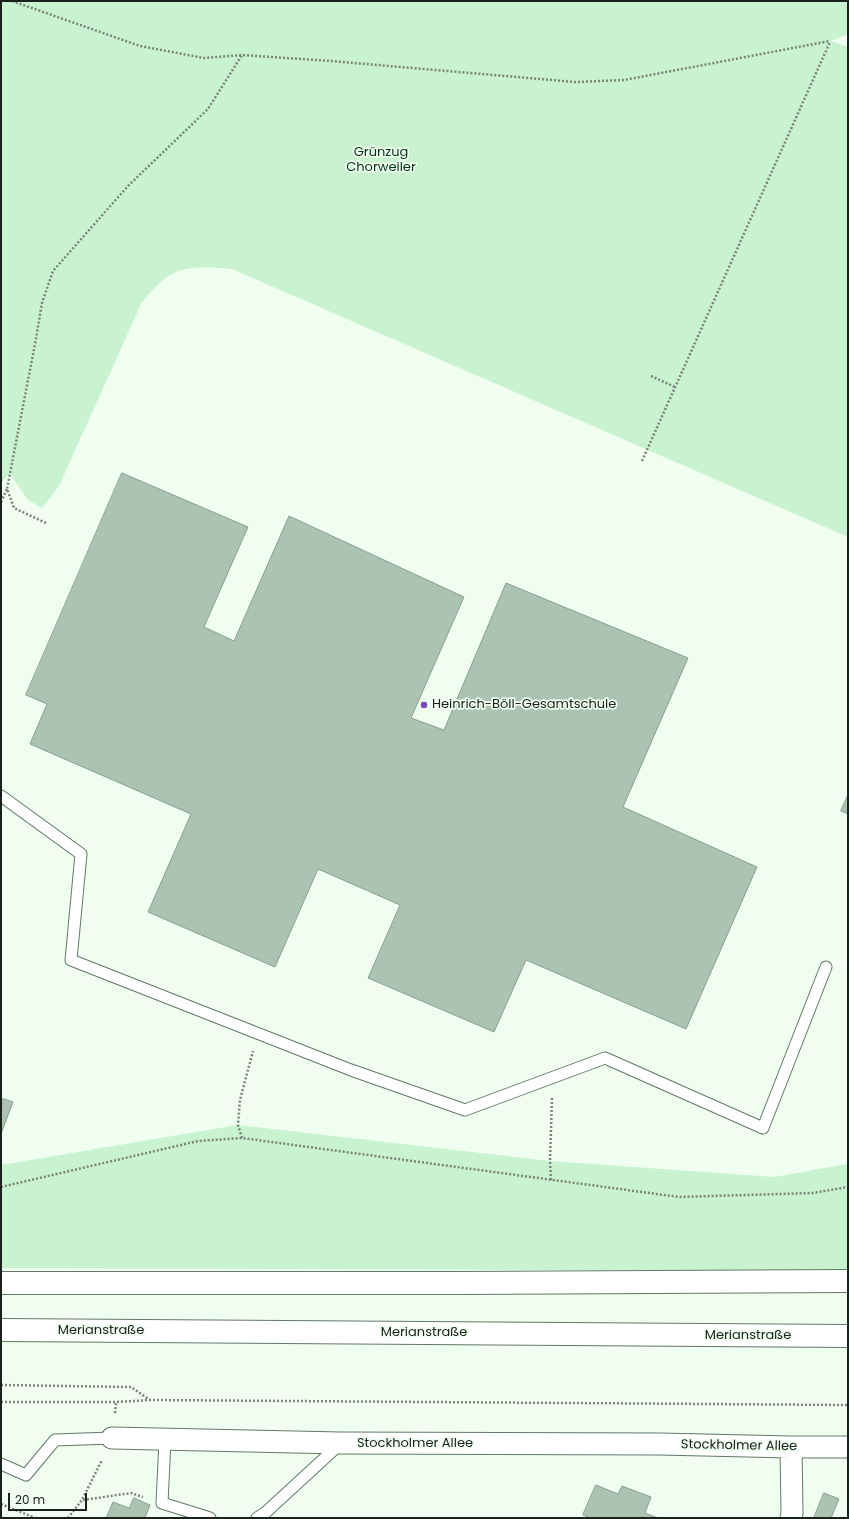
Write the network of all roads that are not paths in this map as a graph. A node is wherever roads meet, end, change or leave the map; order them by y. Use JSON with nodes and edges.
{"nodes":[{"id":1,"x":1,"y":796,"type":"edge"},
{"id":2,"x":826,"y":967,"type":"dead end"},
{"id":3,"x":848,"y":1281,"type":"edge"},
{"id":4,"x":1,"y":1283,"type":"edge"},
{"id":5,"x":1,"y":1330,"type":"edge"},
{"id":6,"x":848,"y":1336,"type":"edge"},
{"id":7,"x":112,"y":1438,"type":"joint"},
{"id":8,"x":165,"y":1440,"type":"junction"},
{"id":9,"x":340,"y":1443,"type":"junction"},
{"id":10,"x":791,"y":1447,"type":"junction"},
{"id":11,"x":848,"y":1447,"type":"edge"},
{"id":12,"x":1,"y":1464,"type":"edge"},
{"id":13,"x":210,"y":1518,"type":"edge"},
{"id":14,"x":257,"y":1518,"type":"edge"},
{"id":15,"x":791,"y":1518,"type":"edge"}],
"edges":[{"from":1,"to":2,"type":"lane"},
{"from":3,"to":4,"type":"main road"},
{"from":5,"to":6,"type":"main road","name":"Merianstraße"},
{"from":7,"to":8,"type":"street","name":"Stockholmer Allee"},
{"from":7,"to":12,"type":"lane","name":"Stockholmer Allee"},
{"from":8,"to":9,"type":"street","name":"Stockholmer Allee"},
{"from":8,"to":13,"type":"lane"},
{"from":9,"to":10,"type":"street","name":"Stockholmer Allee"},
{"from":9,"to":14,"type":"lane"},
{"from":10,"to":11,"type":"street","name":"Stockholmer Allee"},
{"from":10,"to":15,"type":"street"}]}
